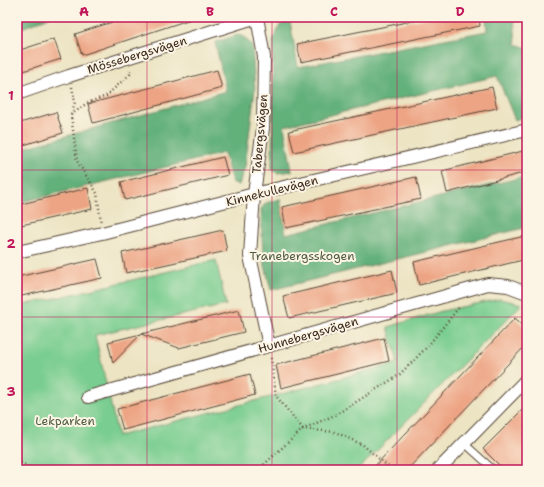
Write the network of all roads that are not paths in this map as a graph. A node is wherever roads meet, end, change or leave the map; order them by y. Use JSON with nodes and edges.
{"nodes":[{"id":1,"x":257,"y":17,"type":"edge"},
{"id":2,"x":17,"y":94,"type":"edge"},
{"id":3,"x":527,"y":130,"type":"edge"},
{"id":4,"x":254,"y":194,"type":"junction"},
{"id":5,"x":17,"y":252,"type":"edge"},
{"id":6,"x":527,"y":293,"type":"edge"},
{"id":7,"x":269,"y":346,"type":"junction"},
{"id":8,"x":527,"y":379,"type":"edge"},
{"id":9,"x":88,"y":397,"type":"dead end"},
{"id":10,"x":464,"y":443,"type":"junction"},
{"id":11,"x":438,"y":470,"type":"edge"},
{"id":12,"x":494,"y":470,"type":"edge"}],
"edges":[{"from":1,"to":2,"type":"street","name":"Mössebergsvägen"},
{"from":1,"to":4,"type":"street","name":"Tabergsvägen"},
{"from":3,"to":4,"type":"street","name":"Kinnekullevägen"},
{"from":4,"to":5,"type":"street","name":"Kinnekullevägen"},
{"from":4,"to":7,"type":"street","name":"Tabergsvägen"},
{"from":6,"to":7,"type":"street","name":"Hunnebergsvägen"},
{"from":7,"to":9,"type":"street","name":"Hunnebergsvägen"},
{"from":8,"to":10,"type":"street"},
{"from":10,"to":11,"type":"street"},
{"from":10,"to":12,"type":"lane"}]}
